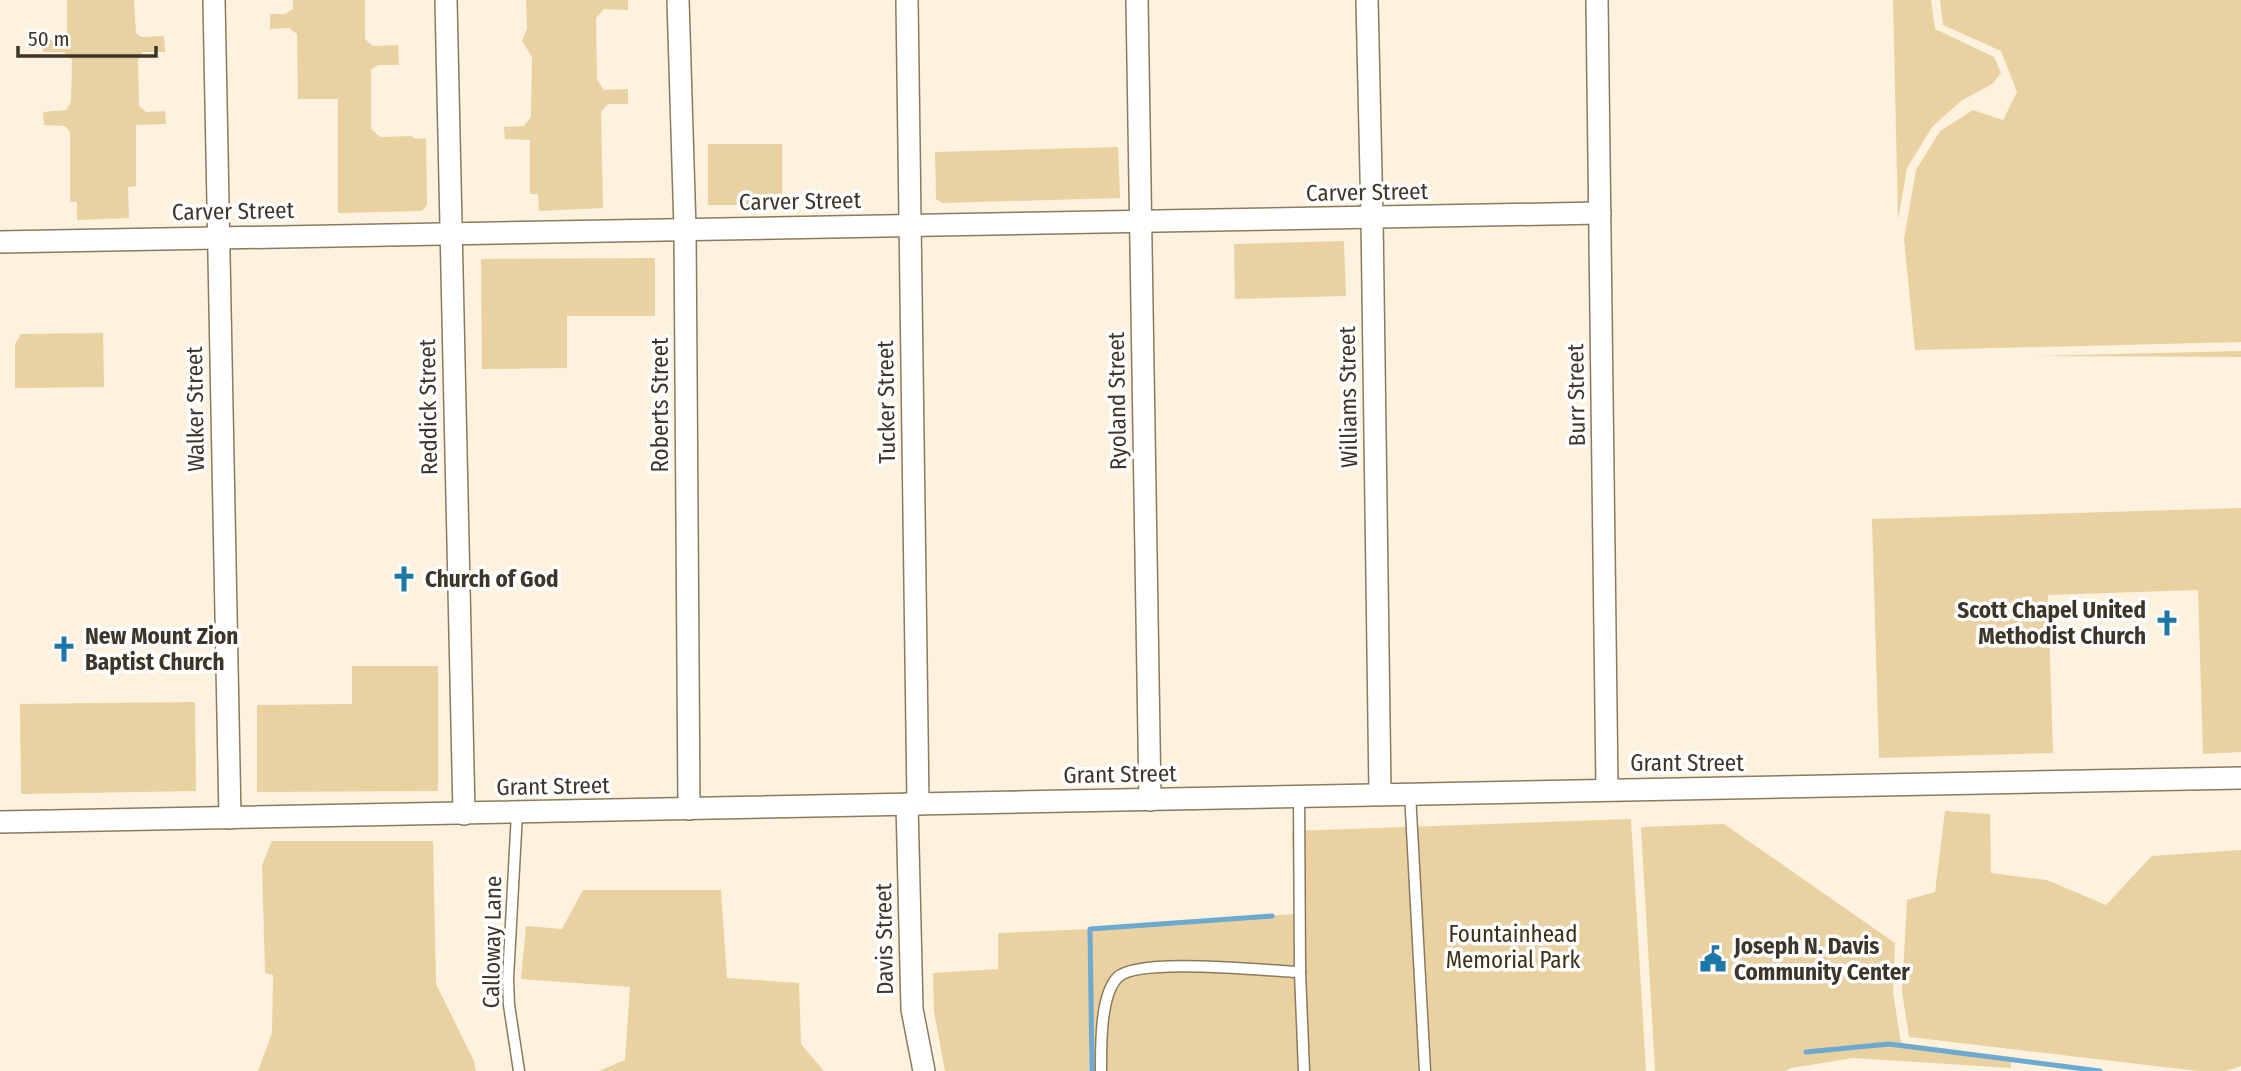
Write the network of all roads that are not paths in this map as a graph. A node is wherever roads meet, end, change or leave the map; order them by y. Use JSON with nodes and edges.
{"nodes":[{"id":1,"x":214,"y":0,"type":"edge"},
{"id":2,"x":446,"y":0,"type":"edge"},
{"id":3,"x":678,"y":0,"type":"edge"},
{"id":4,"x":906,"y":0,"type":"edge"},
{"id":5,"x":1137,"y":0,"type":"edge"},
{"id":6,"x":1367,"y":0,"type":"edge"},
{"id":7,"x":1597,"y":0,"type":"edge"},
{"id":8,"x":1600,"y":213,"type":"junction"},
{"id":9,"x":1372,"y":218,"type":"junction"},
{"id":10,"x":1141,"y":221,"type":"junction"},
{"id":11,"x":909,"y":225,"type":"junction"},
{"id":12,"x":685,"y":229,"type":"junction"},
{"id":13,"x":451,"y":234,"type":"junction"},
{"id":14,"x":218,"y":238,"type":"junction"},
{"id":15,"x":0,"y":242,"type":"edge"},
{"id":16,"x":2241,"y":778,"type":"edge"},
{"id":17,"x":1607,"y":789,"type":"junction"},
{"id":18,"x":1410,"y":793,"type":"junction"},
{"id":19,"x":1380,"y":794,"type":"junction"},
{"id":20,"x":1299,"y":796,"type":"junction"},
{"id":21,"x":1150,"y":800,"type":"junction"},
{"id":22,"x":913,"y":804,"type":"junction"},
{"id":23,"x":689,"y":809,"type":"junction"},
{"id":24,"x":517,"y":813,"type":"junction"},
{"id":25,"x":464,"y":814,"type":"junction"},
{"id":26,"x":230,"y":818,"type":"junction"},
{"id":27,"x":0,"y":822,"type":"edge"},
{"id":28,"x":1300,"y":972,"type":"junction"},
{"id":29,"x":519,"y":1071,"type":"edge"},
{"id":30,"x":924,"y":1071,"type":"edge"},
{"id":31,"x":1101,"y":1071,"type":"edge"},
{"id":32,"x":1304,"y":1071,"type":"edge"},
{"id":33,"x":1425,"y":1071,"type":"edge"}],
"edges":[{"from":1,"to":14,"type":"street","name":"Walker Street"},
{"from":2,"to":13,"type":"street","name":"Reddick Street"},
{"from":3,"to":12,"type":"street","name":"Roberts Street"},
{"from":4,"to":11,"type":"street","name":"Tucker Street"},
{"from":5,"to":10,"type":"street","name":"Ryoland Street"},
{"from":6,"to":9,"type":"street","name":"Williams Street"},
{"from":7,"to":8,"type":"street","name":"Burr Street"},
{"from":8,"to":9,"type":"street","name":"Carver Street"},
{"from":8,"to":17,"type":"street","name":"Burr Street"},
{"from":9,"to":10,"type":"street","name":"Carver Street"},
{"from":9,"to":19,"type":"street","name":"Williams Street"},
{"from":10,"to":11,"type":"street","name":"Carver Street"},
{"from":10,"to":21,"type":"street","name":"Ryoland Street"},
{"from":11,"to":12,"type":"street","name":"Carver Street"},
{"from":11,"to":22,"type":"street","name":"Tucker Street"},
{"from":12,"to":13,"type":"street","name":"Carver Street"},
{"from":12,"to":23,"type":"street","name":"Roberts Street"},
{"from":13,"to":14,"type":"street","name":"Carver Street"},
{"from":13,"to":25,"type":"street","name":"Reddick Street"},
{"from":14,"to":15,"type":"street","name":"Carver Street"},
{"from":14,"to":26,"type":"street","name":"Walker Street"},
{"from":16,"to":17,"type":"street","name":"Grant Street"},
{"from":17,"to":18,"type":"street","name":"Grant Street"},
{"from":18,"to":19,"type":"street","name":"Grant Street"},
{"from":18,"to":33,"type":"lane"},
{"from":19,"to":20,"type":"street","name":"Grant Street"},
{"from":20,"to":21,"type":"street","name":"Grant Street"},
{"from":20,"to":28,"type":"lane"},
{"from":21,"to":22,"type":"street","name":"Grant Street"},
{"from":22,"to":23,"type":"street","name":"Grant Street"},
{"from":22,"to":30,"type":"street","name":"Davis Street"},
{"from":23,"to":24,"type":"street","name":"Grant Street"},
{"from":24,"to":25,"type":"street","name":"Grant Street"},
{"from":24,"to":29,"type":"lane","name":"Calloway Lane"},
{"from":25,"to":26,"type":"street","name":"Grant Street"},
{"from":26,"to":27,"type":"street","name":"Grant Street"},
{"from":28,"to":31,"type":"lane"},
{"from":28,"to":32,"type":"lane"}]}
